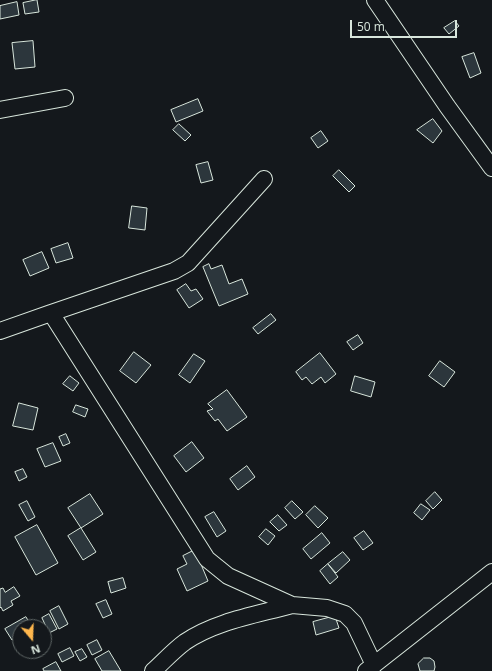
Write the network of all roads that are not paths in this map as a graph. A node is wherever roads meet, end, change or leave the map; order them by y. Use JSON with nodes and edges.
{"nodes":[{"id":1,"x":375,"y":0,"type":"edge"},
{"id":2,"x":65,"y":98,"type":"dead end"},
{"id":3,"x":0,"y":110,"type":"edge"},
{"id":4,"x":492,"y":168,"type":"edge"},
{"id":5,"x":264,"y":179,"type":"dead end"},
{"id":6,"x":52,"y":313,"type":"junction"},
{"id":7,"x":0,"y":331,"type":"edge"},
{"id":8,"x":492,"y":572,"type":"edge"},
{"id":9,"x":292,"y":605,"type":"junction"},
{"id":10,"x":370,"y":668,"type":"edge"},
{"id":11,"x":153,"y":671,"type":"edge"}],
"edges":[{"from":1,"to":4,"type":"street"},
{"from":2,"to":3,"type":"street"},
{"from":5,"to":6,"type":"street"},
{"from":6,"to":7,"type":"street"},
{"from":6,"to":9,"type":"street"},
{"from":8,"to":10,"type":"street"},
{"from":9,"to":10,"type":"street"},
{"from":9,"to":11,"type":"street"}]}
